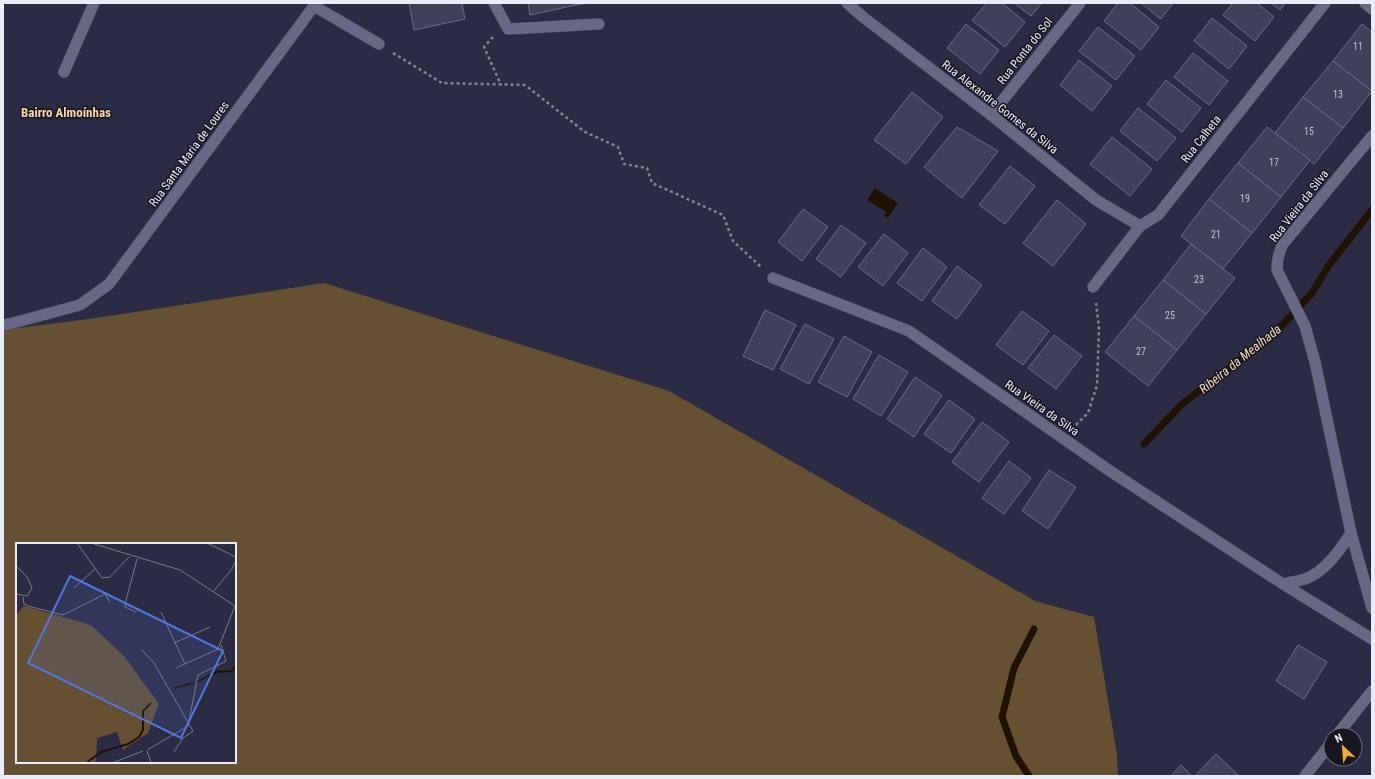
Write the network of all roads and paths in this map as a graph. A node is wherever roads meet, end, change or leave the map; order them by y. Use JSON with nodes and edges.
{"nodes":[{"id":1,"x":94,"y":3,"type":"edge"},
{"id":2,"x":494,"y":3,"type":"edge"},
{"id":3,"x":847,"y":3,"type":"edge"},
{"id":4,"x":1080,"y":3,"type":"edge"},
{"id":5,"x":1325,"y":3,"type":"edge"},
{"id":6,"x":1365,"y":3,"type":"edge"},
{"id":7,"x":1372,"y":9,"type":"edge"},
{"id":8,"x":505,"y":24,"type":"junction"},
{"id":9,"x":599,"y":24,"type":"dead end"},
{"id":10,"x":379,"y":44,"type":"joint"},
{"id":11,"x":64,"y":72,"type":"dead end"},
{"id":12,"x":501,"y":85,"type":"junction"},
{"id":13,"x":991,"y":115,"type":"junction"},
{"id":14,"x":1372,"y":136,"type":"edge"},
{"id":15,"x":1140,"y":226,"type":"junction"},
{"id":16,"x":773,"y":278,"type":"joint"},
{"id":17,"x":1093,"y":287,"type":"joint"},
{"id":18,"x":3,"y":325,"type":"edge"},
{"id":19,"x":1062,"y":438,"type":"junction"},
{"id":20,"x":1351,"y":533,"type":"junction"},
{"id":21,"x":1283,"y":584,"type":"junction"},
{"id":22,"x":1372,"y":608,"type":"edge"},
{"id":23,"x":1372,"y":639,"type":"edge"},
{"id":24,"x":1372,"y":691,"type":"edge"},
{"id":25,"x":1343,"y":727,"type":"edge"},
{"id":26,"x":1323,"y":753,"type":"edge"},
{"id":27,"x":1305,"y":776,"type":"edge"}],
"edges":[{"from":1,"to":11,"type":"street"},
{"from":2,"to":8,"type":"street"},
{"from":3,"to":13,"type":"street","name":"Rua Alexandre Gomes da Silva"},
{"from":4,"to":13,"type":"street","name":"Rua Ponta do Sol"},
{"from":5,"to":15,"type":"street","name":"Rua Calheta"},
{"from":6,"to":7,"type":"street"},
{"from":8,"to":9,"type":"street"},
{"from":8,"to":12,"type":"path"},
{"from":10,"to":12,"type":"path"},
{"from":10,"to":18,"type":"street","name":"Rua Santa Maria de Loures"},
{"from":12,"to":16,"type":"path"},
{"from":13,"to":15,"type":"street","name":"Rua Alexandre Gomes da Silva"},
{"from":14,"to":20,"type":"street","name":"Rua Vieira da Silva"},
{"from":15,"to":17,"type":"street","name":"Rua Calheta"},
{"from":16,"to":19,"type":"street","name":"Rua Vieira da Silva"},
{"from":17,"to":19,"type":"path"},
{"from":19,"to":21,"type":"street","name":"Rua Vieira da Silva"},
{"from":20,"to":21,"type":"street"},
{"from":20,"to":22,"type":"street","name":"Rua Vieira da Silva"},
{"from":21,"to":23,"type":"street","name":"Rua Vieira da Silva"},
{"from":24,"to":25,"type":"street"},
{"from":26,"to":27,"type":"street"}]}
